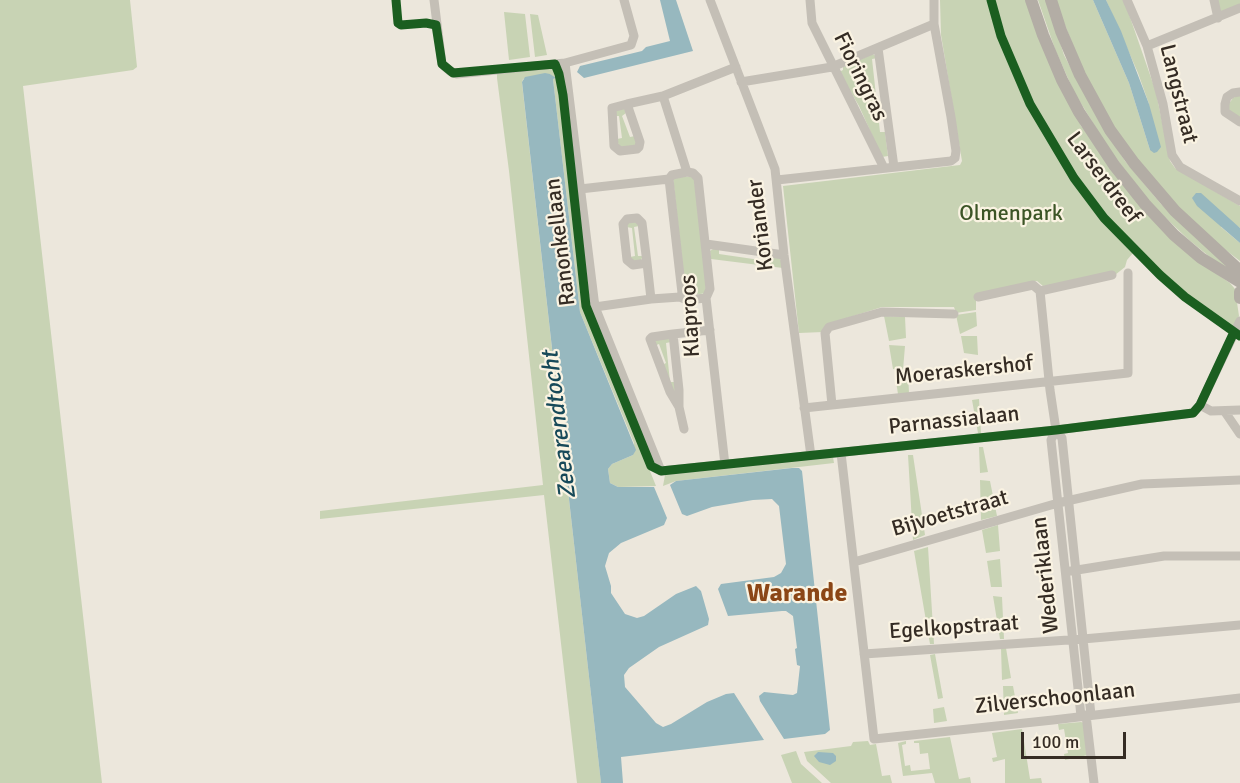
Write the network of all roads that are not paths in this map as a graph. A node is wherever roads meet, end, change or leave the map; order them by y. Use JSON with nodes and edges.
{"nodes":[{"id":1,"x":434,"y":0,"type":"edge"},
{"id":2,"x":624,"y":0,"type":"edge"},
{"id":3,"x":710,"y":0,"type":"edge"},
{"id":4,"x":810,"y":0,"type":"edge"},
{"id":5,"x":934,"y":0,"type":"edge"},
{"id":6,"x":1031,"y":0,"type":"edge"},
{"id":7,"x":1051,"y":0,"type":"edge"},
{"id":8,"x":1127,"y":0,"type":"edge"},
{"id":9,"x":1214,"y":0,"type":"edge"},
{"id":10,"x":1240,"y":8,"type":"edge"},
{"id":11,"x":1218,"y":18,"type":"junction"},
{"id":12,"x":934,"y":24,"type":"junction"},
{"id":13,"x":1146,"y":46,"type":"junction"},
{"id":14,"x":878,"y":48,"type":"junction"},
{"id":15,"x":565,"y":63,"type":"junction"},
{"id":16,"x":736,"y":67,"type":"junction"},
{"id":17,"x":832,"y":67,"type":"junction"},
{"id":18,"x":741,"y":82,"type":"junction"},
{"id":19,"x":1240,"y":92,"type":"edge"},
{"id":20,"x":663,"y":96,"type":"junction"},
{"id":21,"x":627,"y":104,"type":"junction"},
{"id":22,"x":1240,"y":122,"type":"edge"},
{"id":23,"x":894,"y":166,"type":"junction"},
{"id":24,"x":884,"y":168,"type":"junction"},
{"id":25,"x":687,"y":172,"type":"junction"},
{"id":26,"x":669,"y":179,"type":"junction"},
{"id":27,"x":777,"y":180,"type":"junction"},
{"id":28,"x":580,"y":189,"type":"junction"},
{"id":29,"x":1240,"y":201,"type":"edge"},
{"id":30,"x":706,"y":244,"type":"junction"},
{"id":31,"x":784,"y":255,"type":"junction"},
{"id":32,"x":1228,"y":258,"type":"junction"},
{"id":33,"x":647,"y":263,"type":"junction"},
{"id":34,"x":1240,"y":265,"type":"edge"},
{"id":35,"x":1220,"y":270,"type":"junction"},
{"id":36,"x":1240,"y":271,"type":"edge"},
{"id":37,"x":1128,"y":273,"type":"dead end"},
{"id":38,"x":1112,"y":274,"type":"dead end"},
{"id":39,"x":1240,"y":282,"type":"edge"},
{"id":40,"x":1240,"y":290,"type":"edge"},
{"id":41,"x":1040,"y":291,"type":"junction"},
{"id":42,"x":680,"y":297,"type":"junction"},
{"id":43,"x":978,"y":297,"type":"dead end"},
{"id":44,"x":706,"y":298,"type":"junction"},
{"id":45,"x":1240,"y":298,"type":"edge"},
{"id":46,"x":651,"y":299,"type":"junction"},
{"id":47,"x":595,"y":307,"type":"junction"},
{"id":48,"x":954,"y":314,"type":"dead end"},
{"id":49,"x":1240,"y":321,"type":"edge"},
{"id":50,"x":710,"y":330,"type":"junction"},
{"id":51,"x":673,"y":334,"type":"junction"},
{"id":52,"x":1240,"y":336,"type":"edge"},
{"id":53,"x":1221,"y":362,"type":"junction"},
{"id":54,"x":1049,"y":381,"type":"junction"},
{"id":55,"x":832,"y":405,"type":"junction"},
{"id":56,"x":1200,"y":405,"type":"junction"},
{"id":57,"x":679,"y":407,"type":"junction"},
{"id":58,"x":804,"y":408,"type":"junction"},
{"id":59,"x":1240,"y":410,"type":"edge"},
{"id":60,"x":1225,"y":412,"type":"junction"},
{"id":61,"x":684,"y":429,"type":"dead end"},
{"id":62,"x":1056,"y":430,"type":"junction"},
{"id":63,"x":1240,"y":434,"type":"edge"},
{"id":64,"x":841,"y":453,"type":"junction"},
{"id":65,"x":811,"y":456,"type":"junction"},
{"id":66,"x":725,"y":465,"type":"junction"},
{"id":67,"x":661,"y":471,"type":"joint"},
{"id":68,"x":1240,"y":480,"type":"edge"},
{"id":69,"x":1069,"y":501,"type":"junction"},
{"id":70,"x":1058,"y":503,"type":"junction"},
{"id":71,"x":1240,"y":556,"type":"edge"},
{"id":72,"x":854,"y":562,"type":"junction"},
{"id":73,"x":1076,"y":570,"type":"junction"},
{"id":74,"x":1065,"y":572,"type":"junction"},
{"id":75,"x":1240,"y":625,"type":"edge"},
{"id":76,"x":1073,"y":639,"type":"junction"},
{"id":77,"x":1083,"y":639,"type":"junction"},
{"id":78,"x":864,"y":654,"type":"junction"},
{"id":79,"x":1240,"y":698,"type":"edge"},
{"id":80,"x":1086,"y":716,"type":"junction"},
{"id":81,"x":1094,"y":783,"type":"edge"}],
"edges":[{"from":1,"to":15,"type":"street"},
{"from":2,"to":15,"type":"street"},
{"from":3,"to":16,"type":"street","name":"Koriander"},
{"from":4,"to":17,"type":"street","name":"Fioringras"},
{"from":5,"to":12,"type":"street"},
{"from":6,"to":35,"type":"main road","name":"Larserdreef"},
{"from":7,"to":32,"type":"main road","name":"Larserdreef"},
{"from":8,"to":13,"type":"street","name":"Langstraat"},
{"from":9,"to":11,"type":"street"},
{"from":10,"to":11,"type":"street"},
{"from":11,"to":13,"type":"street"},
{"from":12,"to":14,"type":"street"},
{"from":12,"to":23,"type":"street"},
{"from":13,"to":29,"type":"street","name":"Langstraat"},
{"from":14,"to":17,"type":"street"},
{"from":14,"to":23,"type":"street","name":"Fioringras"},
{"from":15,"to":28,"type":"street","name":"Ranonkellaan"},
{"from":16,"to":18,"type":"street","name":"Koriander"},
{"from":16,"to":20,"type":"street"},
{"from":17,"to":18,"type":"street"},
{"from":17,"to":24,"type":"street","name":"Fioringras"},
{"from":18,"to":27,"type":"street","name":"Koriander"},
{"from":19,"to":22,"type":"street"},
{"from":20,"to":21,"type":"street"},
{"from":20,"to":25,"type":"street","name":"Klaproos"},
{"from":21,"to":21,"type":"street"},
{"from":23,"to":24,"type":"street"},
{"from":24,"to":27,"type":"street"},
{"from":25,"to":26,"type":"street"},
{"from":25,"to":30,"type":"street","name":"Klaproos"},
{"from":26,"to":28,"type":"street"},
{"from":26,"to":42,"type":"street","name":"Klaproos"},
{"from":27,"to":31,"type":"street","name":"Koriander"},
{"from":28,"to":47,"type":"street","name":"Ranonkellaan"},
{"from":30,"to":31,"type":"street"},
{"from":30,"to":44,"type":"street","name":"Klaproos"},
{"from":31,"to":58,"type":"street","name":"Koriander"},
{"from":32,"to":34,"type":"main road","name":"Larserdreef"},
{"from":32,"to":36,"type":"main road","name":"Larserdreef"},
{"from":33,"to":33,"type":"street"},
{"from":33,"to":46,"type":"street"},
{"from":35,"to":39,"type":"main road","name":"Larserdreef"},
{"from":35,"to":40,"type":"main road","name":"Larserdreef"},
{"from":37,"to":54,"type":"street","name":"Moeraskershof"},
{"from":38,"to":41,"type":"street"},
{"from":40,"to":45,"type":"main road"},
{"from":41,"to":43,"type":"street"},
{"from":41,"to":54,"type":"street","name":"Wederiklaan"},
{"from":42,"to":44,"type":"street"},
{"from":42,"to":46,"type":"street"},
{"from":44,"to":50,"type":"street","name":"Klaproos"},
{"from":46,"to":47,"type":"street"},
{"from":47,"to":67,"type":"street","name":"Ranonkellaan"},
{"from":48,"to":55,"type":"street"},
{"from":49,"to":53,"type":"street"},
{"from":50,"to":51,"type":"street"},
{"from":50,"to":66,"type":"street","name":"Klaproos"},
{"from":51,"to":57,"type":"street"},
{"from":51,"to":57,"type":"street"},
{"from":52,"to":53,"type":"street"},
{"from":53,"to":56,"type":"street"},
{"from":54,"to":55,"type":"street","name":"Moeraskershof"},
{"from":54,"to":62,"type":"street","name":"Wederiklaan"},
{"from":55,"to":58,"type":"street","name":"Moeraskershof"},
{"from":56,"to":60,"type":"street"},
{"from":56,"to":62,"type":"street","name":"Parnassialaan"},
{"from":57,"to":61,"type":"street"},
{"from":58,"to":65,"type":"street","name":"Koriander"},
{"from":59,"to":60,"type":"street"},
{"from":60,"to":63,"type":"street"},
{"from":62,"to":64,"type":"street","name":"Parnassialaan"},
{"from":62,"to":69,"type":"street","name":"Wederiklaan"},
{"from":62,"to":70,"type":"street","name":"Wederiklaan"},
{"from":64,"to":65,"type":"street","name":"Parnassialaan"},
{"from":64,"to":72,"type":"street"},
{"from":65,"to":66,"type":"street","name":"Parnassialaan"},
{"from":66,"to":67,"type":"street","name":"Parnassialaan"},
{"from":68,"to":69,"type":"street","name":"Bijvoetstraat"},
{"from":69,"to":70,"type":"street","name":"Bijvoetstraat"},
{"from":69,"to":73,"type":"street","name":"Wederiklaan"},
{"from":70,"to":72,"type":"street","name":"Bijvoetstraat"},
{"from":70,"to":74,"type":"street","name":"Wederiklaan"},
{"from":71,"to":73,"type":"street"},
{"from":72,"to":78,"type":"street"},
{"from":73,"to":74,"type":"street"},
{"from":73,"to":77,"type":"street","name":"Wederiklaan"},
{"from":74,"to":76,"type":"street","name":"Wederiklaan"},
{"from":75,"to":77,"type":"street","name":"Egelkopstraat"},
{"from":76,"to":77,"type":"street","name":"Egelkopstraat"},
{"from":76,"to":78,"type":"street","name":"Egelkopstraat"},
{"from":76,"to":80,"type":"street","name":"Wederiklaan"},
{"from":77,"to":80,"type":"street","name":"Wederiklaan"},
{"from":78,"to":80,"type":"street","name":"Zilverschoonlaan"},
{"from":79,"to":80,"type":"street","name":"Zilverschoonlaan"},
{"from":80,"to":81,"type":"street","name":"Wederiklaan"}]}
